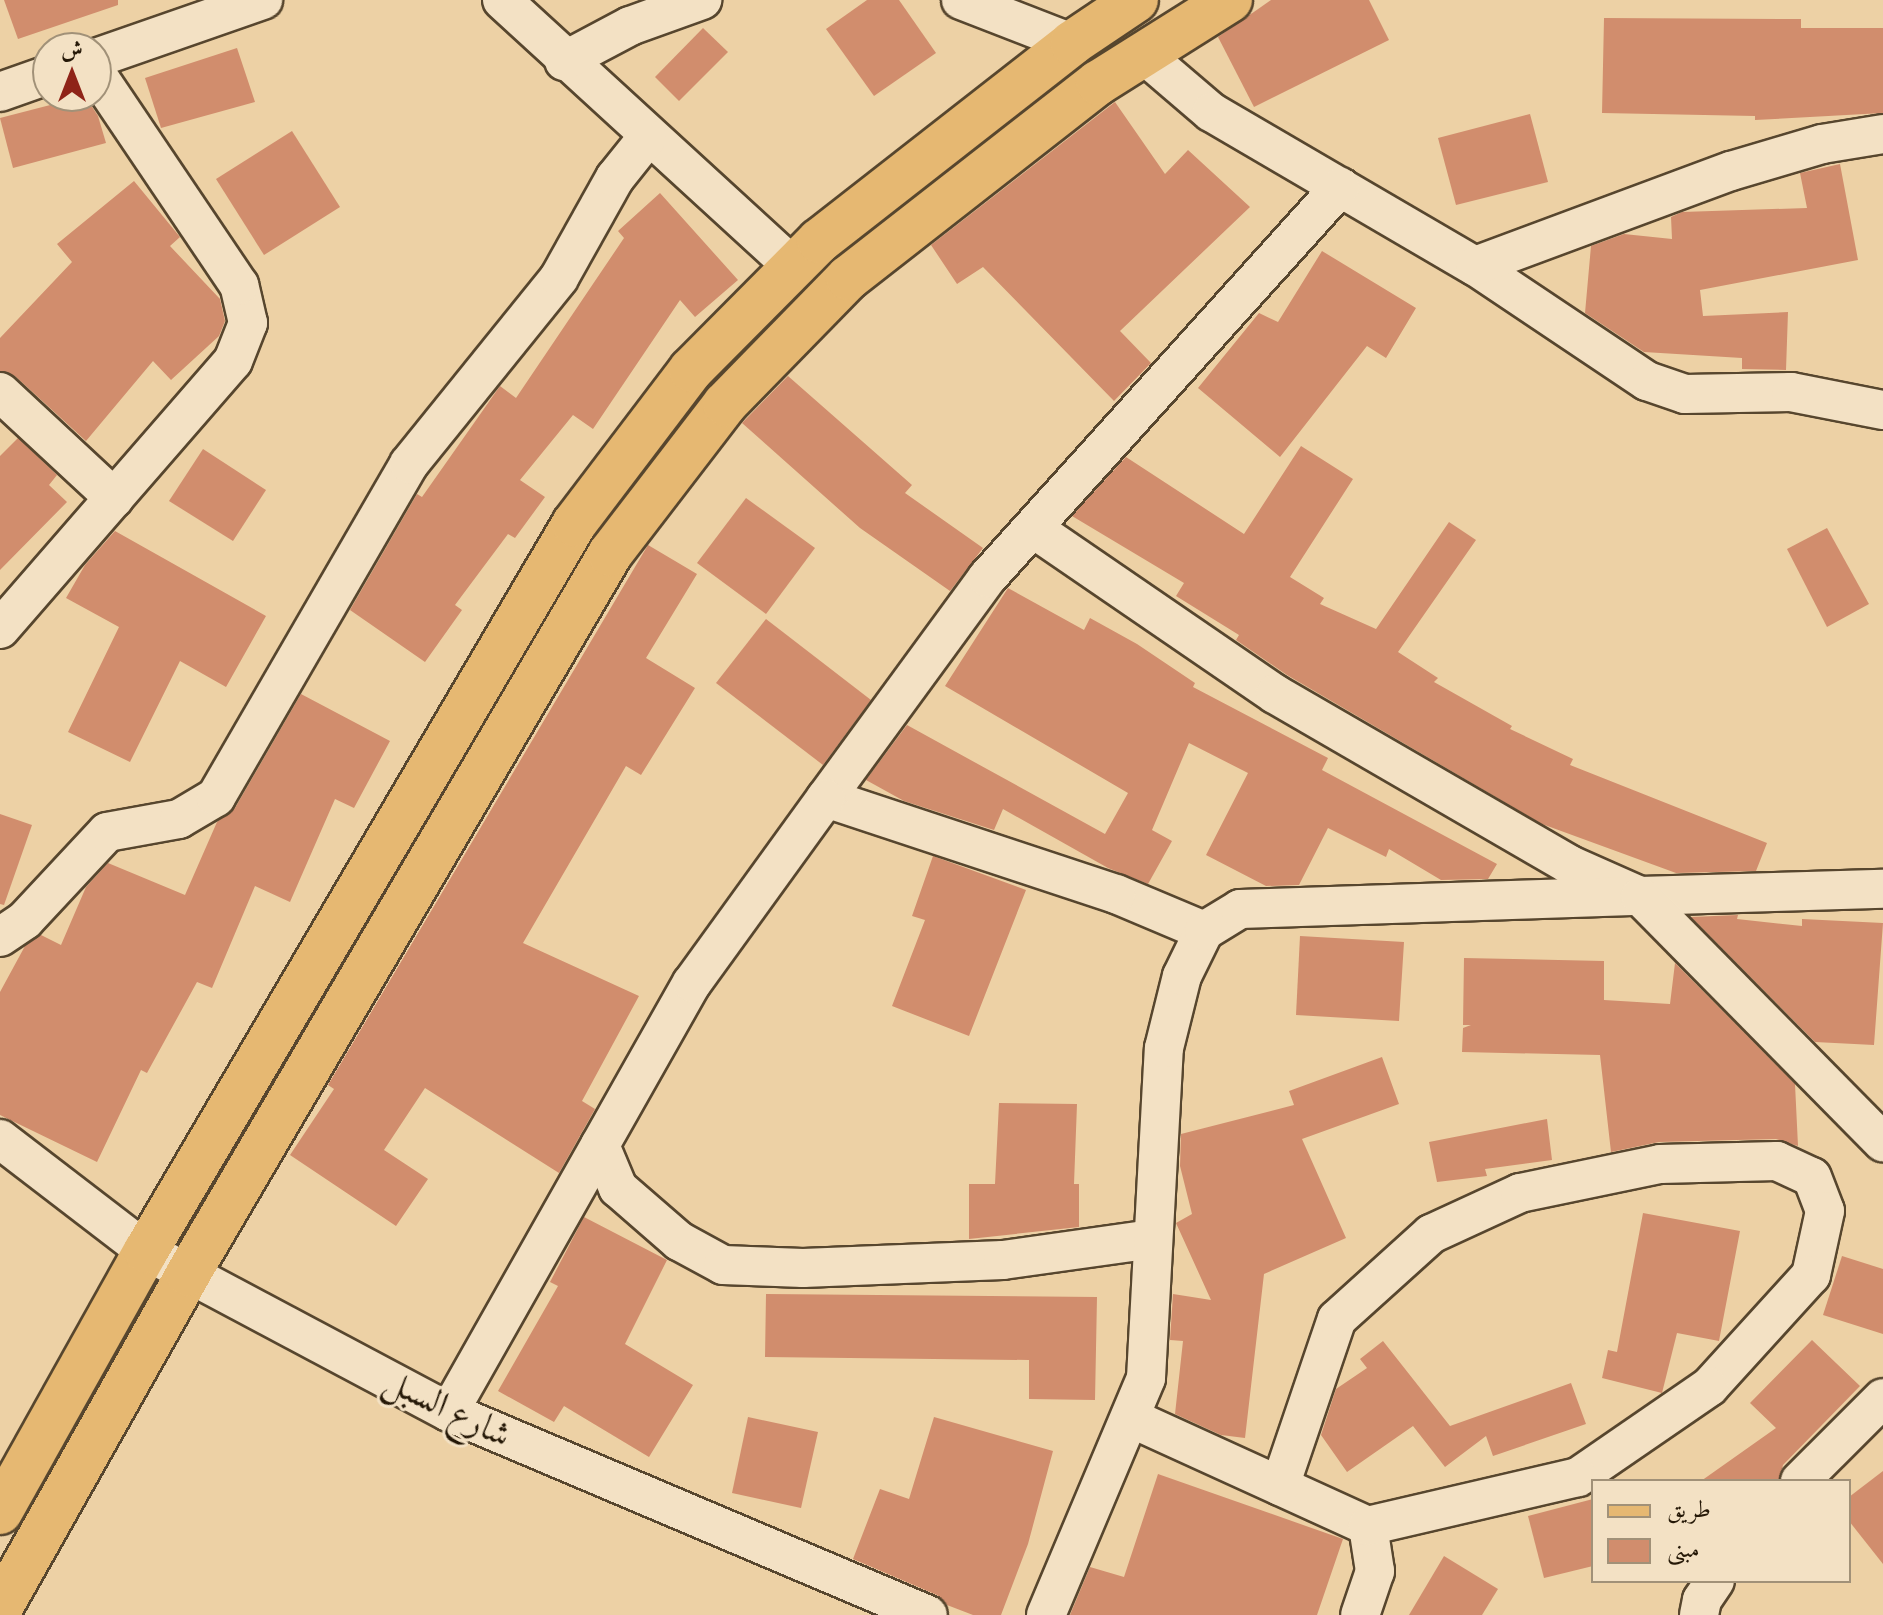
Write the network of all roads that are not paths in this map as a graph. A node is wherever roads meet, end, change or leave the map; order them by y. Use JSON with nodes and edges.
{"nodes":[{"id":1,"x":263,"y":0,"type":"edge"},
{"id":2,"x":702,"y":0,"type":"edge"},
{"id":3,"x":961,"y":0,"type":"edge"},
{"id":4,"x":1136,"y":0,"type":"edge"},
{"id":5,"x":1230,"y":0,"type":"edge"},
{"id":6,"x":518,"y":5,"type":"edge"},
{"id":7,"x":1072,"y":43,"type":"junction"},
{"id":8,"x":112,"y":52,"type":"edge"},
{"id":9,"x":1142,"y":53,"type":"junction"},
{"id":10,"x":564,"y":61,"type":"junction"},
{"id":11,"x":32,"y":81,"type":"edge"},
{"id":12,"x":0,"y":92,"type":"edge"},
{"id":13,"x":112,"y":97,"type":"edge"},
{"id":14,"x":1883,"y":134,"type":"edge"},
{"id":15,"x":647,"y":138,"type":"junction"},
{"id":16,"x":1340,"y":187,"type":"junction"},
{"id":17,"x":1475,"y":266,"type":"junction"},
{"id":18,"x":793,"y":267,"type":"junction"},
{"id":19,"x":0,"y":392,"type":"edge"},
{"id":20,"x":1883,"y":410,"type":"edge"},
{"id":21,"x":114,"y":498,"type":"junction"},
{"id":22,"x":1034,"y":529,"type":"junction"},
{"id":23,"x":0,"y":629,"type":"edge"},
{"id":24,"x":826,"y":798,"type":"junction"},
{"id":25,"x":1883,"y":889,"type":"edge"},
{"id":26,"x":1640,"y":896,"type":"junction"},
{"id":27,"x":1204,"y":931,"type":"junction"},
{"id":28,"x":0,"y":937,"type":"edge"},
{"id":29,"x":0,"y":1139,"type":"edge"},
{"id":30,"x":1883,"y":1142,"type":"edge"},
{"id":31,"x":600,"y":1145,"type":"junction"},
{"id":32,"x":1152,"y":1239,"type":"junction"},
{"id":33,"x":146,"y":1251,"type":"junction"},
{"id":34,"x":188,"y":1274,"type":"junction"},
{"id":35,"x":1883,"y":1398,"type":"edge"},
{"id":36,"x":449,"y":1412,"type":"junction"},
{"id":37,"x":1133,"y":1419,"type":"junction"},
{"id":38,"x":1802,"y":1479,"type":"edge"},
{"id":39,"x":1280,"y":1486,"type":"junction"},
{"id":40,"x":0,"y":1512,"type":"edge"},
{"id":41,"x":1368,"y":1526,"type":"junction"},
{"id":42,"x":1714,"y":1583,"type":"edge"},
{"id":43,"x":0,"y":1608,"type":"edge"},
{"id":44,"x":928,"y":1615,"type":"edge"},
{"id":45,"x":1046,"y":1615,"type":"edge"},
{"id":46,"x":1360,"y":1615,"type":"edge"},
{"id":47,"x":1699,"y":1615,"type":"edge"}],
"edges":[{"from":1,"to":8,"type":"street"},
{"from":2,"to":10,"type":"street"},
{"from":3,"to":7,"type":"street"},
{"from":4,"to":7,"type":"main road"},
{"from":5,"to":9,"type":"main road"},
{"from":6,"to":10,"type":"street"},
{"from":7,"to":18,"type":"main road"},
{"from":9,"to":16,"type":"street"},
{"from":9,"to":34,"type":"main road"},
{"from":10,"to":15,"type":"street"},
{"from":11,"to":12,"type":"street"},
{"from":13,"to":21,"type":"street"},
{"from":14,"to":17,"type":"street"},
{"from":15,"to":18,"type":"street"},
{"from":15,"to":28,"type":"street"},
{"from":16,"to":17,"type":"street"},
{"from":16,"to":22,"type":"street"},
{"from":17,"to":20,"type":"street"},
{"from":18,"to":33,"type":"main road"},
{"from":19,"to":21,"type":"street"},
{"from":21,"to":23,"type":"street"},
{"from":22,"to":24,"type":"street"},
{"from":22,"to":26,"type":"street"},
{"from":24,"to":27,"type":"street"},
{"from":24,"to":31,"type":"street"},
{"from":25,"to":26,"type":"street"},
{"from":26,"to":27,"type":"street"},
{"from":26,"to":30,"type":"street"},
{"from":27,"to":32,"type":"street"},
{"from":29,"to":33,"type":"street","name":"شارع السبل"},
{"from":31,"to":32,"type":"street"},
{"from":31,"to":36,"type":"street"},
{"from":32,"to":37,"type":"street"},
{"from":33,"to":34,"type":"street","name":"شارع السبل"},
{"from":33,"to":40,"type":"main road"},
{"from":34,"to":36,"type":"street","name":"شارع السبل"},
{"from":34,"to":43,"type":"main road"},
{"from":35,"to":38,"type":"street"},
{"from":36,"to":44,"type":"street","name":"شارع السبل"},
{"from":37,"to":39,"type":"street"},
{"from":37,"to":45,"type":"street"},
{"from":39,"to":41,"type":"street"},
{"from":39,"to":41,"type":"street"},
{"from":41,"to":46,"type":"street"},
{"from":42,"to":47,"type":"street"}]}
